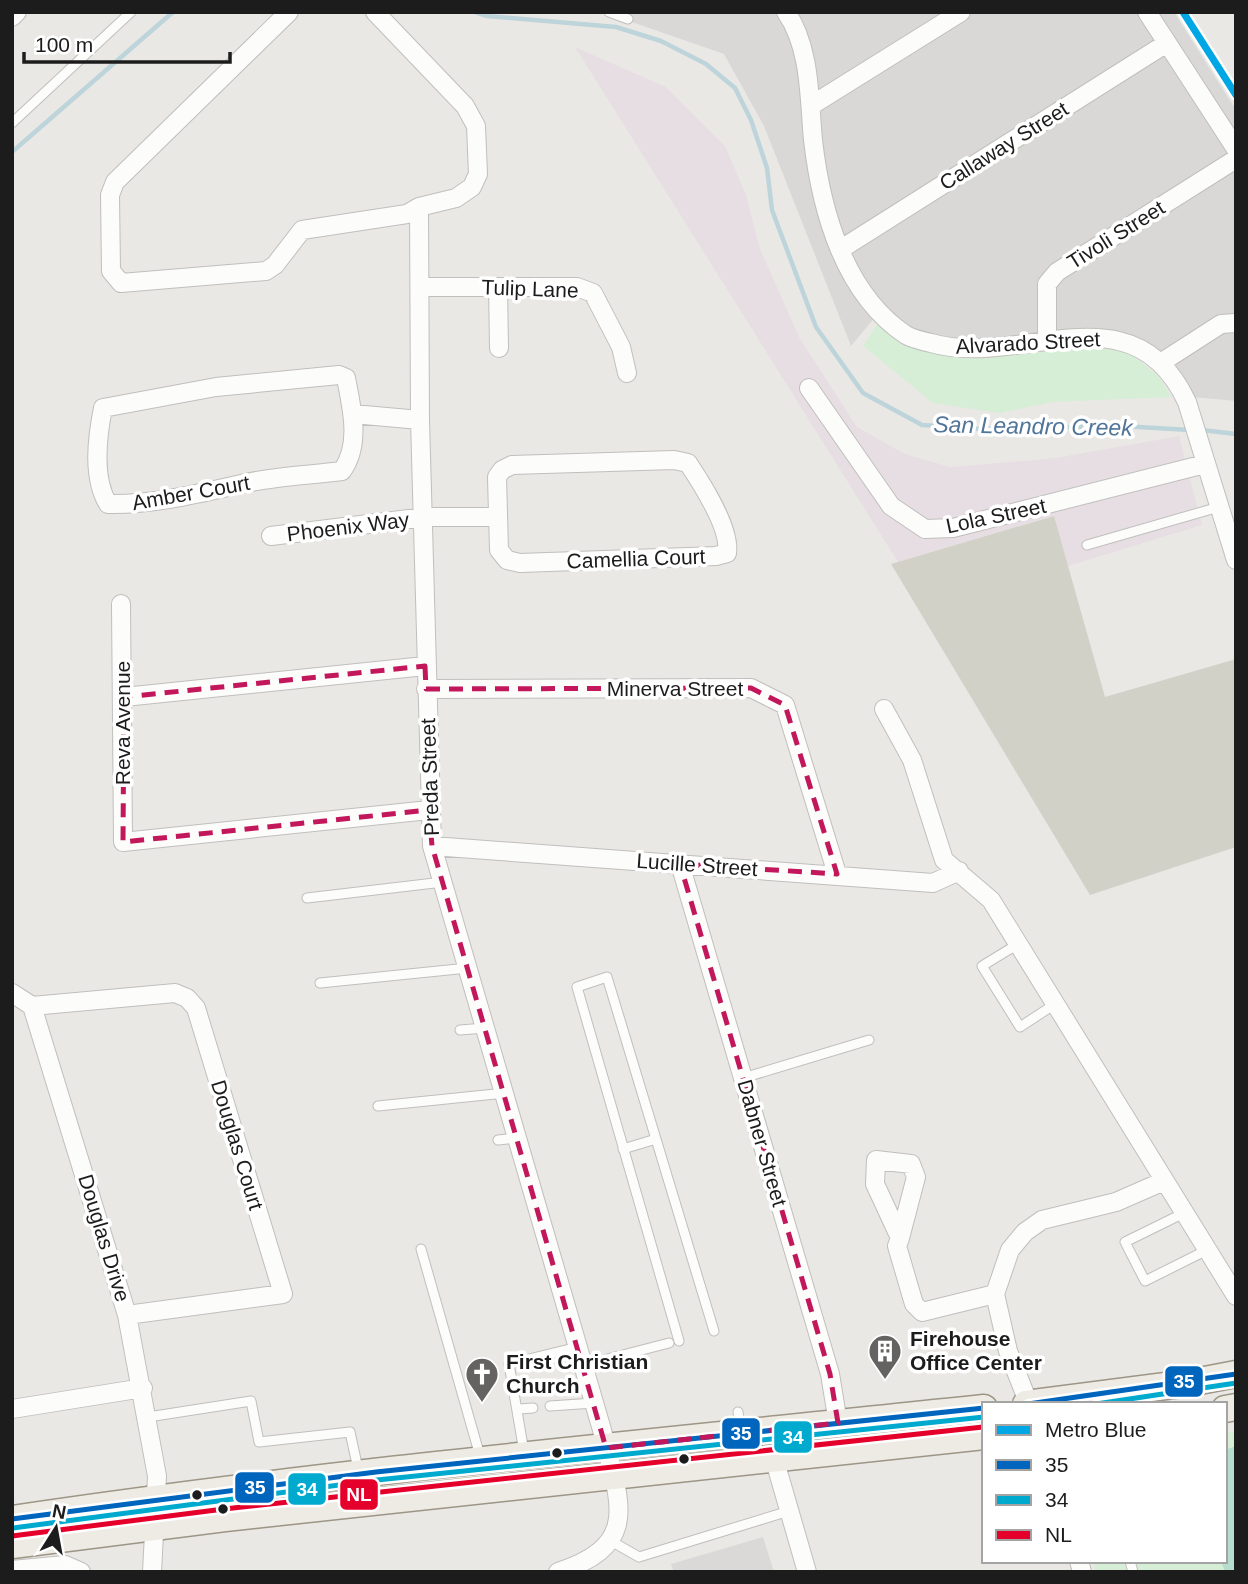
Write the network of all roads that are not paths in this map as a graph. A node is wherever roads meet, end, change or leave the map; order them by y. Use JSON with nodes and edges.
{"nodes":[{"id":1,"x":16,"y":12,"type":"edge"},
{"id":2,"x":131,"y":12,"type":"edge"},
{"id":3,"x":289,"y":12,"type":"edge"},
{"id":4,"x":375,"y":12,"type":"edge"},
{"id":5,"x":610,"y":12,"type":"edge"},
{"id":6,"x":786,"y":12,"type":"edge"},
{"id":7,"x":961,"y":12,"type":"edge"},
{"id":8,"x":1147,"y":12,"type":"edge"},
{"id":9,"x":12,"y":17,"type":"edge"},
{"id":10,"x":628,"y":19,"type":"dead end"},
{"id":11,"x":1167,"y":43,"type":"junction"},
{"id":12,"x":812,"y":105,"type":"junction"},
{"id":13,"x":12,"y":123,"type":"edge"},
{"id":14,"x":1236,"y":149,"type":"edge"},
{"id":15,"x":1236,"y":159,"type":"edge"},
{"id":16,"x":419,"y":207,"type":"junction"},
{"id":17,"x":841,"y":249,"type":"junction"},
{"id":18,"x":421,"y":287,"type":"junction"},
{"id":19,"x":498,"y":287,"type":"junction"},
{"id":20,"x":1236,"y":323,"type":"edge"},
{"id":21,"x":1047,"y":340,"type":"junction"},
{"id":22,"x":499,"y":348,"type":"dead end"},
{"id":23,"x":1162,"y":362,"type":"junction"},
{"id":24,"x":627,"y":373,"type":"dead end"},
{"id":25,"x":809,"y":388,"type":"dead end"},
{"id":26,"x":353,"y":414,"type":"junction"},
{"id":27,"x":420,"y":420,"type":"junction"},
{"id":28,"x":1205,"y":464,"type":"junction"},
{"id":29,"x":1219,"y":507,"type":"junction"},
{"id":30,"x":425,"y":517,"type":"junction"},
{"id":31,"x":496,"y":517,"type":"junction"},
{"id":32,"x":271,"y":536,"type":"dead end"},
{"id":33,"x":1087,"y":545,"type":"dead end"},
{"id":34,"x":1236,"y":560,"type":"edge"},
{"id":35,"x":121,"y":604,"type":"dead end"},
{"id":36,"x":425,"y":666,"type":"junction"},
{"id":37,"x":426,"y":689,"type":"junction"},
{"id":38,"x":124,"y":697,"type":"junction"},
{"id":39,"x":884,"y":709,"type":"dead end"},
{"id":40,"x":429,"y":810,"type":"junction"},
{"id":41,"x":432,"y":846,"type":"junction"},
{"id":42,"x":680,"y":864,"type":"junction"},
{"id":43,"x":960,"y":871,"type":"junction"},
{"id":44,"x":837,"y":874,"type":"junction"},
{"id":45,"x":443,"y":882,"type":"junction"},
{"id":46,"x":307,"y":898,"type":"dead end"},
{"id":47,"x":1018,"y":944,"type":"junction"},
{"id":48,"x":468,"y":968,"type":"junction"},
{"id":49,"x":320,"y":983,"type":"dead end"},
{"id":50,"x":12,"y":993,"type":"edge"},
{"id":51,"x":1055,"y":1004,"type":"junction"},
{"id":52,"x":32,"y":1006,"type":"junction"},
{"id":53,"x":485,"y":1028,"type":"junction"},
{"id":54,"x":460,"y":1030,"type":"dead end"},
{"id":55,"x":869,"y":1040,"type":"dead end"},
{"id":56,"x":743,"y":1078,"type":"junction"},
{"id":57,"x":505,"y":1093,"type":"junction"},
{"id":58,"x":378,"y":1106,"type":"dead end"},
{"id":59,"x":517,"y":1138,"type":"junction"},
{"id":60,"x":656,"y":1139,"type":"junction"},
{"id":61,"x":498,"y":1140,"type":"dead end"},
{"id":62,"x":623,"y":1149,"type":"junction"},
{"id":63,"x":1164,"y":1181,"type":"junction"},
{"id":64,"x":1184,"y":1213,"type":"junction"},
{"id":65,"x":900,"y":1238,"type":"dead end"},
{"id":66,"x":421,"y":1249,"type":"dead end"},
{"id":67,"x":1207,"y":1250,"type":"junction"},
{"id":68,"x":995,"y":1294,"type":"junction"},
{"id":69,"x":1236,"y":1296,"type":"edge"},
{"id":70,"x":127,"y":1315,"type":"junction"},
{"id":71,"x":714,"y":1331,"type":"dead end"},
{"id":72,"x":581,"y":1356,"type":"junction"},
{"id":73,"x":1236,"y":1374,"type":"edge"},
{"id":74,"x":143,"y":1388,"type":"junction"},
{"id":75,"x":1026,"y":1402,"type":"edge"},
{"id":76,"x":1043,"y":1402,"type":"edge"},
{"id":77,"x":594,"y":1403,"type":"junction"},
{"id":78,"x":966,"y":1405,"type":"edge"},
{"id":79,"x":550,"y":1406,"type":"dead end"},
{"id":80,"x":533,"y":1408,"type":"dead end"},
{"id":81,"x":12,"y":1409,"type":"edge"},
{"id":82,"x":519,"y":1409,"type":"junction"},
{"id":83,"x":148,"y":1417,"type":"junction"},
{"id":84,"x":838,"y":1423,"type":"junction"},
{"id":85,"x":982,"y":1436,"type":"edge"},
{"id":86,"x":607,"y":1448,"type":"junction"},
{"id":87,"x":525,"y":1457,"type":"junction"},
{"id":88,"x":774,"y":1458,"type":"junction"},
{"id":89,"x":481,"y":1461,"type":"junction"},
{"id":90,"x":359,"y":1475,"type":"junction"},
{"id":91,"x":612,"y":1476,"type":"junction"},
{"id":92,"x":156,"y":1498,"type":"junction"},
{"id":93,"x":789,"y":1511,"type":"junction"},
{"id":94,"x":12,"y":1519,"type":"edge"},
{"id":95,"x":154,"y":1527,"type":"junction"},
{"id":96,"x":611,"y":1541,"type":"junction"},
{"id":97,"x":12,"y":1545,"type":"edge"},
{"id":98,"x":12,"y":1570,"type":"edge"},
{"id":99,"x":81,"y":1572,"type":"edge"},
{"id":100,"x":152,"y":1572,"type":"edge"},
{"id":101,"x":558,"y":1572,"type":"edge"},
{"id":102,"x":807,"y":1572,"type":"edge"}],
"edges":[{"from":1,"to":9,"type":"street"},
{"from":2,"to":13,"type":"lane"},
{"from":3,"to":16,"type":"street"},
{"from":4,"to":16,"type":"street"},
{"from":5,"to":10,"type":"lane"},
{"from":6,"to":12,"type":"street","name":"Alvarado Street"},
{"from":7,"to":12,"type":"street"},
{"from":8,"to":11,"type":"street"},
{"from":11,"to":14,"type":"street"},
{"from":11,"to":17,"type":"street","name":"Callaway Street"},
{"from":12,"to":17,"type":"street","name":"Alvarado Street"},
{"from":15,"to":21,"type":"street","name":"Tivoli Street"},
{"from":16,"to":18,"type":"street","name":"Preda Street"},
{"from":17,"to":21,"type":"street","name":"Alvarado Street"},
{"from":18,"to":19,"type":"street","name":"Tulip Lane"},
{"from":18,"to":27,"type":"street","name":"Preda Street"},
{"from":19,"to":22,"type":"street"},
{"from":19,"to":24,"type":"street","name":"Tulip Lane"},
{"from":20,"to":23,"type":"street"},
{"from":21,"to":23,"type":"street","name":"Alvarado Street"},
{"from":23,"to":28,"type":"street","name":"Alvarado Street"},
{"from":25,"to":28,"type":"street","name":"Lola Street"},
{"from":26,"to":26,"type":"street","name":"Amber Court"},
{"from":26,"to":27,"type":"street"},
{"from":27,"to":30,"type":"street","name":"Preda Street"},
{"from":28,"to":29,"type":"street","name":"Alvarado Street"},
{"from":29,"to":33,"type":"lane"},
{"from":29,"to":34,"type":"street","name":"Alvarado Street"},
{"from":30,"to":31,"type":"street"},
{"from":30,"to":32,"type":"street","name":"Phoenix Way"},
{"from":30,"to":36,"type":"street","name":"Preda Street"},
{"from":31,"to":31,"type":"street","name":"Camellia Court"},
{"from":35,"to":38,"type":"street","name":"Reva Avenue"},
{"from":36,"to":37,"type":"street","name":"Preda Street"},
{"from":36,"to":38,"type":"street"},
{"from":37,"to":40,"type":"street","name":"Preda Street"},
{"from":37,"to":44,"type":"street","name":"Minerva Street"},
{"from":38,"to":40,"type":"street","name":"Reva Avenue"},
{"from":39,"to":43,"type":"street"},
{"from":40,"to":41,"type":"street","name":"Preda Street"},
{"from":41,"to":42,"type":"street","name":"Lucille Street"},
{"from":41,"to":45,"type":"street","name":"Preda Street"},
{"from":42,"to":44,"type":"street","name":"Lucille Street"},
{"from":42,"to":56,"type":"street","name":"Dabner Street"},
{"from":43,"to":44,"type":"street","name":"Lucille Street"},
{"from":43,"to":47,"type":"street"},
{"from":45,"to":46,"type":"lane"},
{"from":45,"to":48,"type":"street","name":"Preda Street"},
{"from":47,"to":51,"type":"street"},
{"from":47,"to":51,"type":"lane"},
{"from":48,"to":49,"type":"lane"},
{"from":48,"to":53,"type":"street","name":"Preda Street"},
{"from":50,"to":52,"type":"street"},
{"from":51,"to":63,"type":"street"},
{"from":52,"to":70,"type":"street","name":"Douglas Drive"},
{"from":52,"to":70,"type":"street","name":"Douglas Court"},
{"from":53,"to":54,"type":"lane"},
{"from":53,"to":57,"type":"street","name":"Preda Street"},
{"from":55,"to":56,"type":"lane"},
{"from":56,"to":84,"type":"street","name":"Dabner Street"},
{"from":57,"to":58,"type":"lane"},
{"from":57,"to":59,"type":"street","name":"Preda Street"},
{"from":59,"to":61,"type":"lane"},
{"from":59,"to":72,"type":"street","name":"Preda Street"},
{"from":60,"to":62,"type":"lane"},
{"from":60,"to":62,"type":"lane"},
{"from":60,"to":71,"type":"lane"},
{"from":62,"to":72,"type":"lane"},
{"from":63,"to":64,"type":"street"},
{"from":63,"to":68,"type":"street"},
{"from":64,"to":67,"type":"street"},
{"from":64,"to":67,"type":"lane"},
{"from":65,"to":68,"type":"street"},
{"from":66,"to":89,"type":"lane"},
{"from":67,"to":69,"type":"street"},
{"from":68,"to":75,"type":"street"},
{"from":70,"to":74,"type":"street","name":"Douglas Drive"},
{"from":72,"to":77,"type":"street","name":"Preda Street"},
{"from":72,"to":82,"type":"lane"},
{"from":73,"to":76,"type":"main road"},
{"from":74,"to":81,"type":"street"},
{"from":74,"to":83,"type":"street","name":"Douglas Drive"},
{"from":77,"to":79,"type":"lane"},
{"from":77,"to":86,"type":"street","name":"Preda Street"},
{"from":78,"to":84,"type":"main road"},
{"from":80,"to":82,"type":"lane"},
{"from":82,"to":87,"type":"lane"},
{"from":83,"to":90,"type":"lane"},
{"from":83,"to":92,"type":"street","name":"Douglas Drive"},
{"from":84,"to":86,"type":"main road"},
{"from":85,"to":88,"type":"main road"},
{"from":86,"to":87,"type":"main road"},
{"from":86,"to":91,"type":"street","name":"Preda Street"},
{"from":87,"to":89,"type":"main road"},
{"from":88,"to":91,"type":"main road"},
{"from":88,"to":93,"type":"street"},
{"from":89,"to":90,"type":"main road"},
{"from":90,"to":92,"type":"main road"},
{"from":91,"to":95,"type":"main road"},
{"from":91,"to":96,"type":"street","name":"Preda Street"},
{"from":92,"to":94,"type":"main road"},
{"from":92,"to":95,"type":"street","name":"Douglas Drive"},
{"from":93,"to":96,"type":"lane"},
{"from":93,"to":102,"type":"street"},
{"from":95,"to":97,"type":"main road"},
{"from":95,"to":100,"type":"street","name":"Douglas Drive"},
{"from":96,"to":101,"type":"street"},
{"from":98,"to":99,"type":"street"}]}
